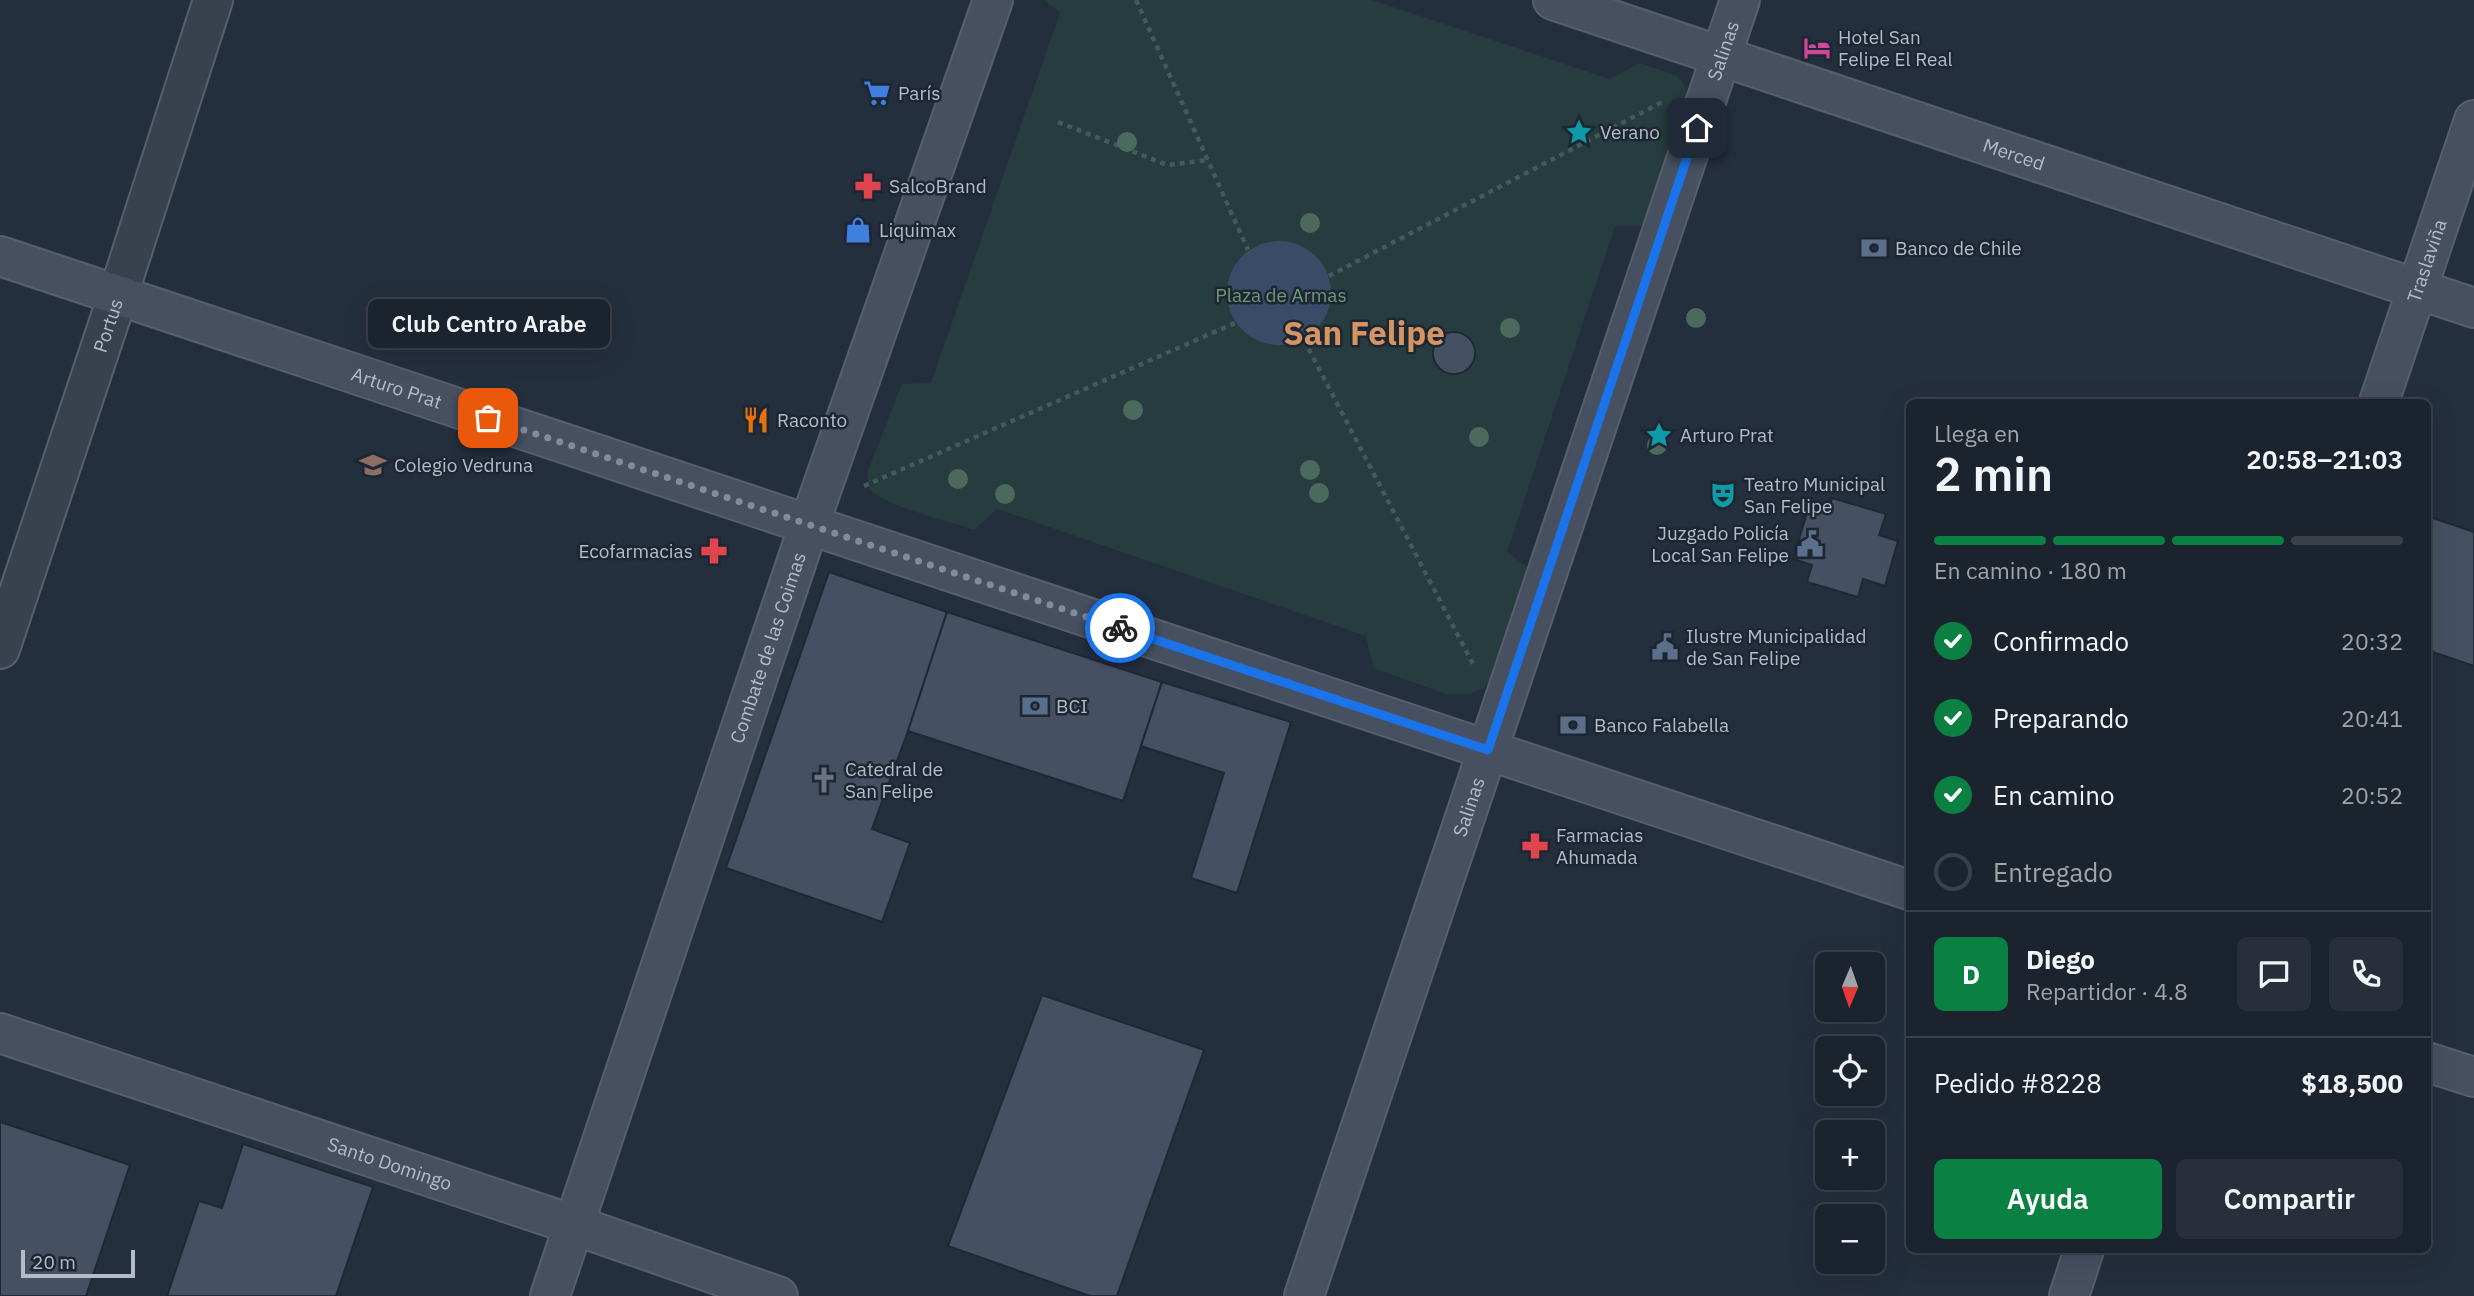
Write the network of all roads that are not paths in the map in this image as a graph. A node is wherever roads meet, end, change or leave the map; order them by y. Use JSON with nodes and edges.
{"nodes":[{"id":1,"x":214,"y":0,"type":"edge"},
{"id":2,"x":993,"y":0,"type":"edge"},
{"id":3,"x":1553,"y":0,"type":"edge"},
{"id":4,"x":1740,"y":0,"type":"edge"},
{"id":5,"x":1716,"y":73,"type":"junction"},
{"id":6,"x":2474,"y":120,"type":"edge"},
{"id":7,"x":0,"y":256,"type":"edge"},
{"id":8,"x":2418,"y":289,"type":"junction"},
{"id":9,"x":118,"y":295,"type":"junction"},
{"id":10,"x":2474,"y":308,"type":"edge"},
{"id":11,"x":2380,"y":399,"type":"edge"},
{"id":12,"x":810,"y":525,"type":"junction"},
{"id":13,"x":0,"y":649,"type":"edge"},
{"id":14,"x":1488,"y":750,"type":"junction"},
{"id":15,"x":1906,"y":889,"type":"edge"},
{"id":16,"x":0,"y":1033,"type":"edge"},
{"id":17,"x":2431,"y":1063,"type":"edge"},
{"id":18,"x":2474,"y":1077,"type":"edge"},
{"id":19,"x":575,"y":1225,"type":"junction"},
{"id":20,"x":2083,"y":1253,"type":"edge"},
{"id":21,"x":550,"y":1296,"type":"edge"},
{"id":22,"x":778,"y":1296,"type":"edge"},
{"id":23,"x":1304,"y":1296,"type":"edge"},
{"id":24,"x":2069,"y":1296,"type":"edge"}],
"edges":[{"from":1,"to":9,"type":"street","name":"Portus"},
{"from":2,"to":12,"type":"main road","name":"Combate de las Coimas"},
{"from":3,"to":5,"type":"main road","name":"Merced"},
{"from":4,"to":5,"type":"main road","name":"Salinas"},
{"from":5,"to":8,"type":"main road","name":"Merced"},
{"from":5,"to":14,"type":"main road","name":"Salinas"},
{"from":6,"to":8,"type":"main road","name":"Traslaviña"},
{"from":7,"to":9,"type":"main road","name":"Arturo Prat"},
{"from":8,"to":10,"type":"main road","name":"Merced"},
{"from":8,"to":11,"type":"main road","name":"Traslaviña"},
{"from":9,"to":12,"type":"main road","name":"Arturo Prat"},
{"from":9,"to":13,"type":"street","name":"Portus"},
{"from":12,"to":14,"type":"main road","name":"Arturo Prat"},
{"from":12,"to":19,"type":"main road","name":"Combate de las Coimas"},
{"from":14,"to":15,"type":"main road","name":"Arturo Prat"},
{"from":14,"to":23,"type":"main road","name":"Salinas"},
{"from":16,"to":19,"type":"main road","name":"Santo Domingo"},
{"from":17,"to":18,"type":"main road"},
{"from":19,"to":21,"type":"main road","name":"Combate de las Coimas"},
{"from":19,"to":22,"type":"main road","name":"Santo Domingo"},
{"from":20,"to":24,"type":"main road"}]}
